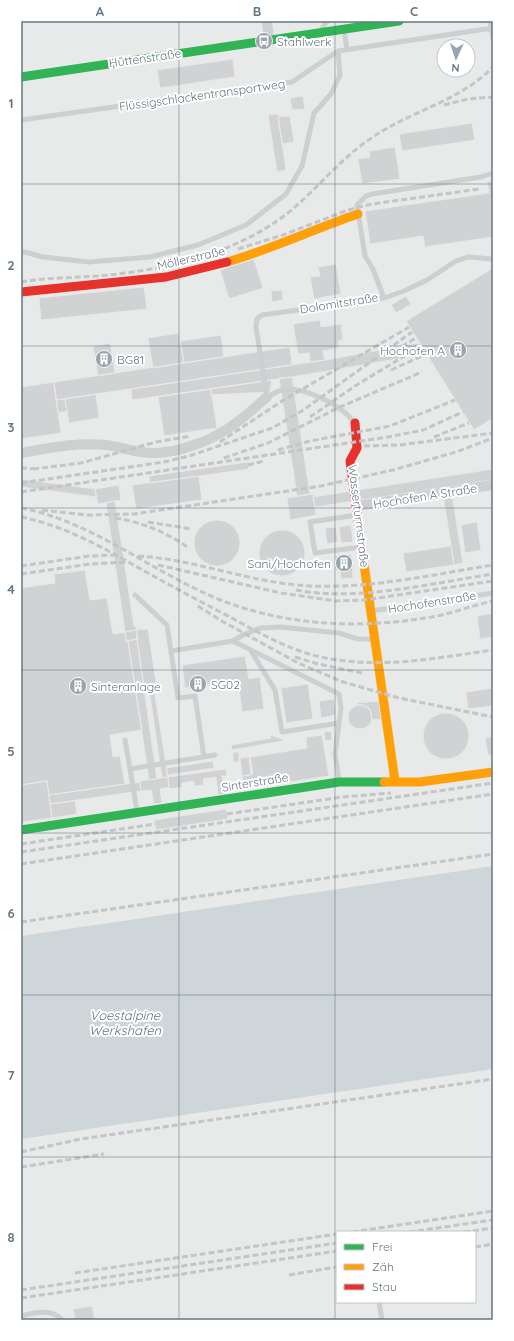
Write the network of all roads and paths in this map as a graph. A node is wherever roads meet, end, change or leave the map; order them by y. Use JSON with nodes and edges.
{"nodes":[{"id":1,"x":267,"y":21,"type":"edge"},
{"id":2,"x":327,"y":21,"type":"edge"},
{"id":3,"x":399,"y":21,"type":"edge"},
{"id":4,"x":490,"y":21,"type":"edge"},
{"id":5,"x":344,"y":29,"type":"junction"},
{"id":6,"x":492,"y":29,"type":"edge"},
{"id":7,"x":319,"y":32,"type":"junction"},
{"id":8,"x":493,"y":39,"type":"edge"},
{"id":9,"x":269,"y":40,"type":"junction"},
{"id":10,"x":347,"y":50,"type":"junction"},
{"id":11,"x":338,"y":51,"type":"junction"},
{"id":12,"x":21,"y":77,"type":"edge"},
{"id":13,"x":21,"y":120,"type":"edge"},
{"id":14,"x":493,"y":172,"type":"edge"},
{"id":15,"x":358,"y":214,"type":"junction"},
{"id":16,"x":21,"y":251,"type":"edge"},
{"id":17,"x":493,"y":259,"type":"edge"},
{"id":18,"x":21,"y":292,"type":"edge"},
{"id":19,"x":384,"y":298,"type":"junction"},
{"id":20,"x":267,"y":397,"type":"junction"},
{"id":21,"x":355,"y":423,"type":"joint"},
{"id":22,"x":21,"y":452,"type":"edge"},
{"id":23,"x":493,"y":485,"type":"edge"},
{"id":24,"x":357,"y":510,"type":"junction"},
{"id":25,"x":362,"y":546,"type":"junction"},
{"id":26,"x":493,"y":593,"type":"edge"},
{"id":27,"x":135,"y":595,"type":"dead end"},
{"id":28,"x":371,"y":611,"type":"junction"},
{"id":29,"x":375,"y":638,"type":"junction"},
{"id":30,"x":233,"y":641,"type":"junction"},
{"id":31,"x":171,"y":651,"type":"junction"},
{"id":32,"x":252,"y":651,"type":"junction"},
{"id":33,"x":339,"y":723,"type":"junction"},
{"id":34,"x":125,"y":740,"type":"dead end"},
{"id":35,"x":215,"y":755,"type":"dead end"},
{"id":36,"x":204,"y":757,"type":"junction"},
{"id":37,"x":130,"y":769,"type":"junction"},
{"id":38,"x":493,"y":772,"type":"edge"},
{"id":39,"x":395,"y":781,"type":"junction"},
{"id":40,"x":339,"y":782,"type":"junction"},
{"id":41,"x":137,"y":812,"type":"junction"},
{"id":42,"x":21,"y":830,"type":"edge"},
{"id":43,"x":379,"y":1303,"type":"edge"},
{"id":44,"x":21,"y":1316,"type":"edge"},
{"id":45,"x":62,"y":1320,"type":"edge"},
{"id":46,"x":382,"y":1320,"type":"edge"}],
"edges":[{"from":1,"to":9,"type":"street"},
{"from":2,"to":7,"type":"lane"},
{"from":3,"to":5,"type":"street","name":"Hüttenstraße"},
{"from":4,"to":6,"type":"lane"},
{"from":5,"to":7,"type":"street","name":"Hüttenstraße"},
{"from":5,"to":10,"type":"lane"},
{"from":6,"to":8,"type":"lane"},
{"from":6,"to":10,"type":"lane","name":"Flüssigschlackentransportweg"},
{"from":7,"to":9,"type":"street","name":"Hüttenstraße"},
{"from":9,"to":12,"type":"street","name":"Hüttenstraße"},
{"from":10,"to":11,"type":"lane","name":"Flüssigschlackentransportweg"},
{"from":11,"to":13,"type":"lane","name":"Flüssigschlackentransportweg"},
{"from":11,"to":16,"type":"lane"},
{"from":14,"to":15,"type":"lane"},
{"from":15,"to":18,"type":"street","name":"Möllerstraße"},
{"from":15,"to":19,"type":"lane","name":"Dolomitstraße"},
{"from":17,"to":19,"type":"lane"},
{"from":19,"to":20,"type":"lane","name":"Dolomitstraße"},
{"from":20,"to":21,"type":"lane","name":"Wasserturmstraße"},
{"from":20,"to":22,"type":"street","name":"Wasserturmstraße"},
{"from":21,"to":24,"type":"street","name":"Wasserturmstraße"},
{"from":23,"to":24,"type":"street","name":"Hochofen A Straße"},
{"from":24,"to":25,"type":"street","name":"Wasserturmstraße"},
{"from":24,"to":25,"type":"lane"},
{"from":25,"to":28,"type":"street","name":"Wasserturmstraße"},
{"from":26,"to":28,"type":"lane","name":"Hochofenstraße"},
{"from":27,"to":31,"type":"lane"},
{"from":28,"to":29,"type":"street","name":"Wasserturmstraße"},
{"from":29,"to":30,"type":"lane"},
{"from":29,"to":39,"type":"street","name":"Wasserturmstraße"},
{"from":30,"to":31,"type":"lane"},
{"from":30,"to":32,"type":"lane"},
{"from":31,"to":36,"type":"lane"},
{"from":32,"to":33,"type":"lane"},
{"from":32,"to":33,"type":"lane"},
{"from":33,"to":40,"type":"lane"},
{"from":34,"to":37,"type":"lane"},
{"from":35,"to":36,"type":"lane"},
{"from":36,"to":37,"type":"lane"},
{"from":37,"to":41,"type":"lane"},
{"from":38,"to":39,"type":"street","name":"Sinterstraße"},
{"from":39,"to":40,"type":"street","name":"Sinterstraße"},
{"from":40,"to":41,"type":"street","name":"Sinterstraße"},
{"from":41,"to":42,"type":"street","name":"Sinterstraße"},
{"from":43,"to":46,"type":"lane"},
{"from":44,"to":45,"type":"lane"}]}
